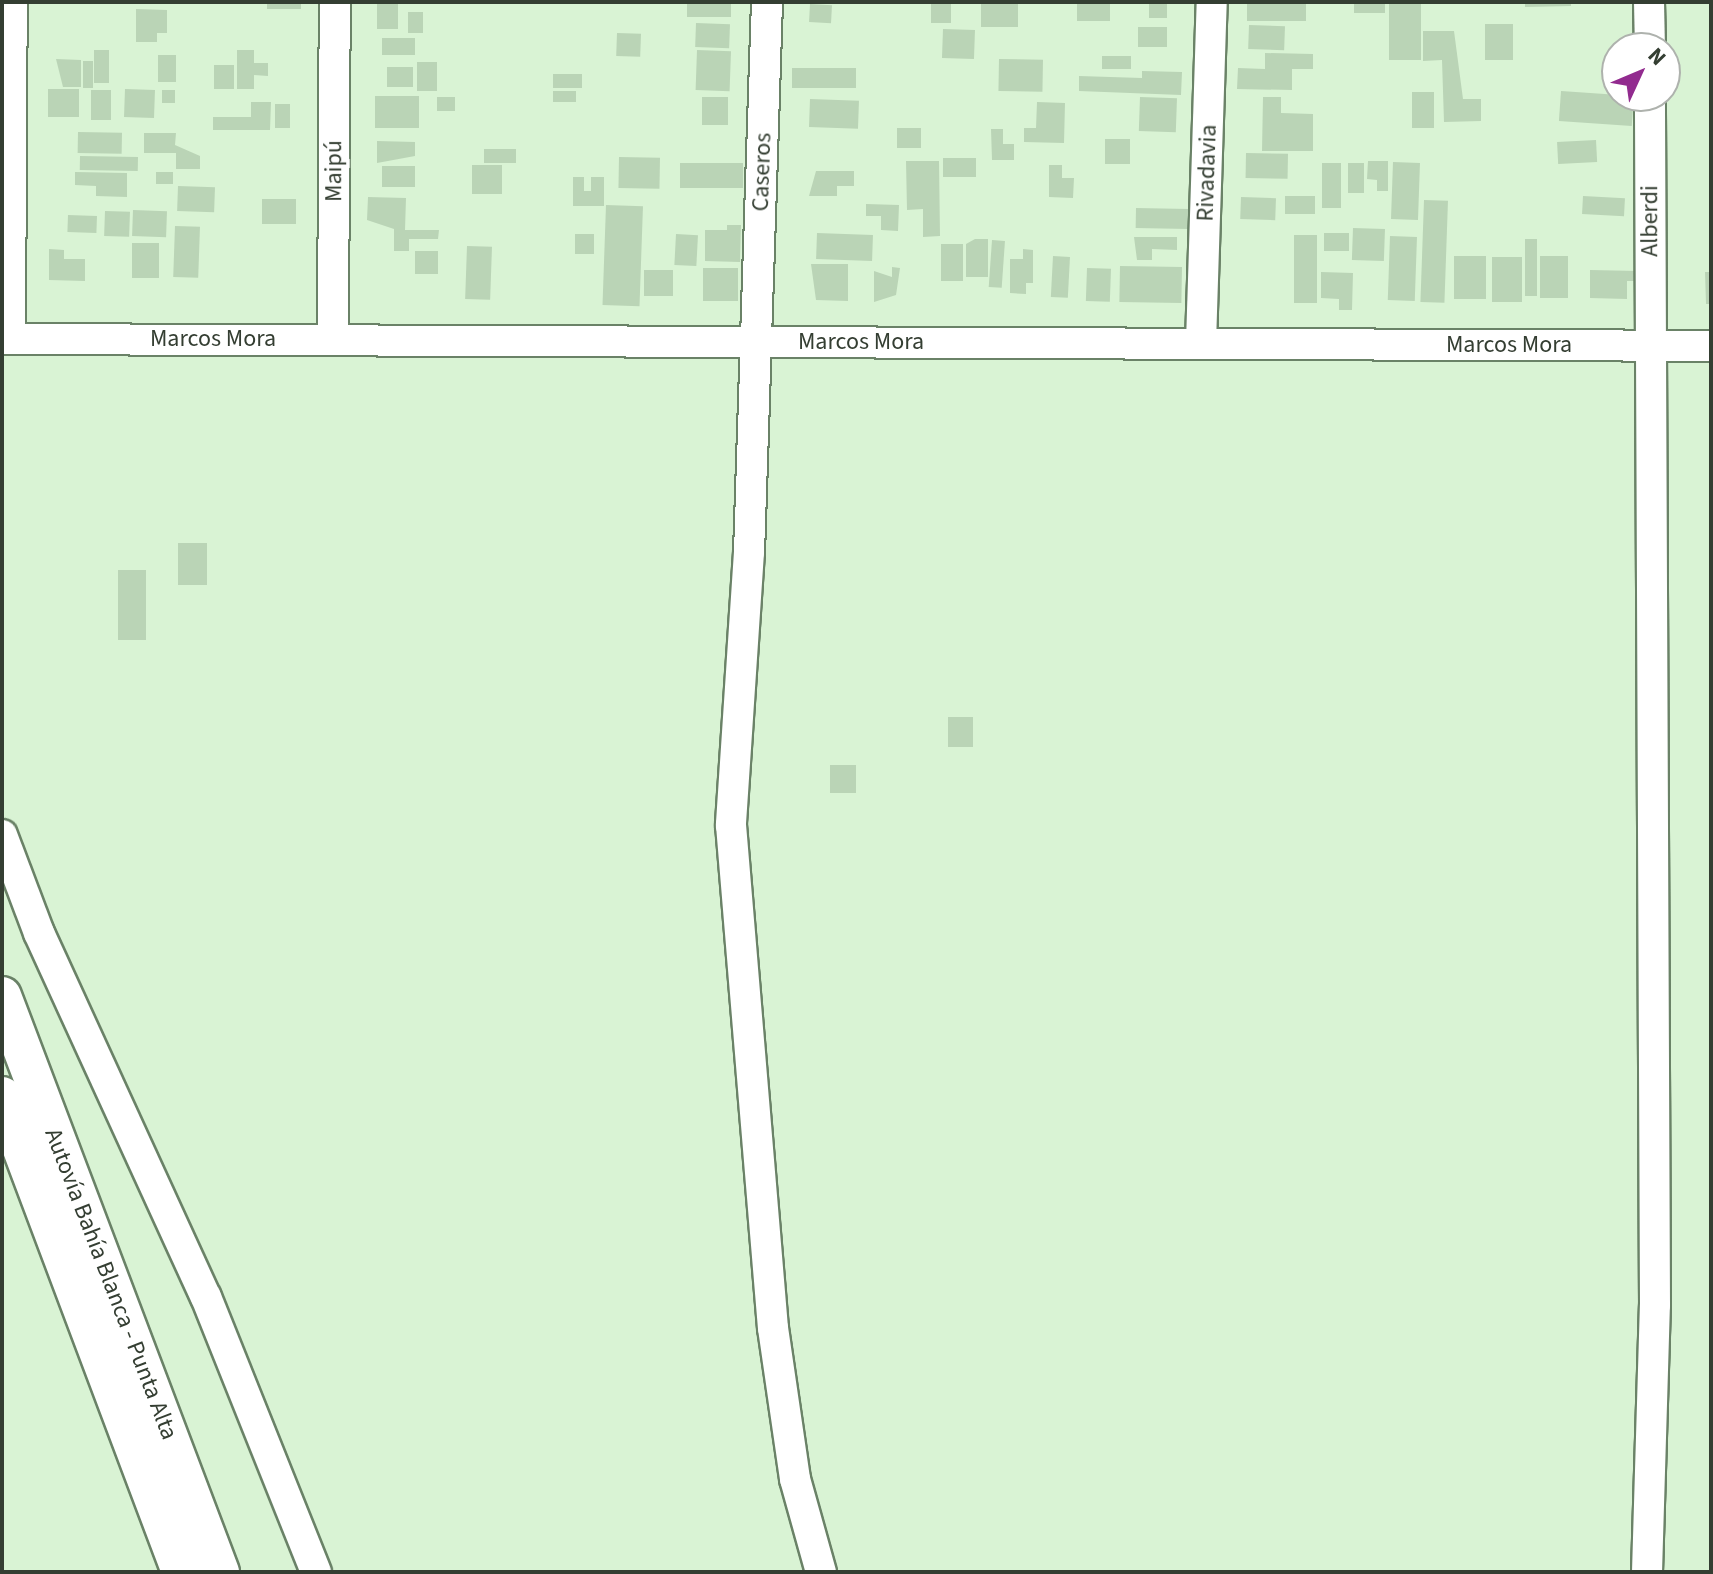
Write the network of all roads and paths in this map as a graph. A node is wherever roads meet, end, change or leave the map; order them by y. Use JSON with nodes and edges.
{"nodes":[{"id":1,"x":12,"y":2,"type":"edge"},
{"id":2,"x":335,"y":2,"type":"edge"},
{"id":3,"x":767,"y":2,"type":"edge"},
{"id":4,"x":1212,"y":2,"type":"edge"},
{"id":5,"x":1649,"y":2,"type":"edge"},
{"id":6,"x":1650,"y":32,"type":"edge"},
{"id":7,"x":1650,"y":112,"type":"edge"},
{"id":8,"x":6,"y":339,"type":"edge"},
{"id":9,"x":333,"y":339,"type":"junction"},
{"id":10,"x":757,"y":341,"type":"junction"},
{"id":11,"x":1201,"y":343,"type":"junction"},
{"id":12,"x":1651,"y":346,"type":"junction"},
{"id":13,"x":1711,"y":346,"type":"edge"},
{"id":14,"x":2,"y":835,"type":"edge"},
{"id":15,"x":2,"y":996,"type":"edge"},
{"id":16,"x":2,"y":1096,"type":"edge"},
{"id":17,"x":181,"y":1572,"type":"edge"},
{"id":18,"x":220,"y":1572,"type":"edge"},
{"id":19,"x":316,"y":1572,"type":"edge"},
{"id":20,"x":821,"y":1572,"type":"edge"},
{"id":21,"x":1647,"y":1572,"type":"edge"}],
"edges":[{"from":1,"to":8,"type":"street"},
{"from":2,"to":9,"type":"street","name":"Maipú"},
{"from":3,"to":10,"type":"street","name":"Caseros"},
{"from":4,"to":11,"type":"street","name":"Rivadavia"},
{"from":5,"to":6,"type":"street"},
{"from":7,"to":12,"type":"street","name":"Alberdi"},
{"from":8,"to":9,"type":"street","name":"Marcos Mora"},
{"from":9,"to":10,"type":"street","name":"Marcos Mora"},
{"from":10,"to":11,"type":"street","name":"Marcos Mora"},
{"from":10,"to":20,"type":"street","name":"Caseros"},
{"from":11,"to":12,"type":"street","name":"Marcos Mora"},
{"from":12,"to":13,"type":"street","name":"Marcos Mora"},
{"from":12,"to":21,"type":"street","name":"Alberdi"},
{"from":14,"to":19,"type":"street"},
{"from":15,"to":18,"type":"main road","name":"Autovía Bahía Blanca - Punta Alta"},
{"from":16,"to":17,"type":"main road","name":"Autovía Bahía Blanca - Punta Alta"}]}
